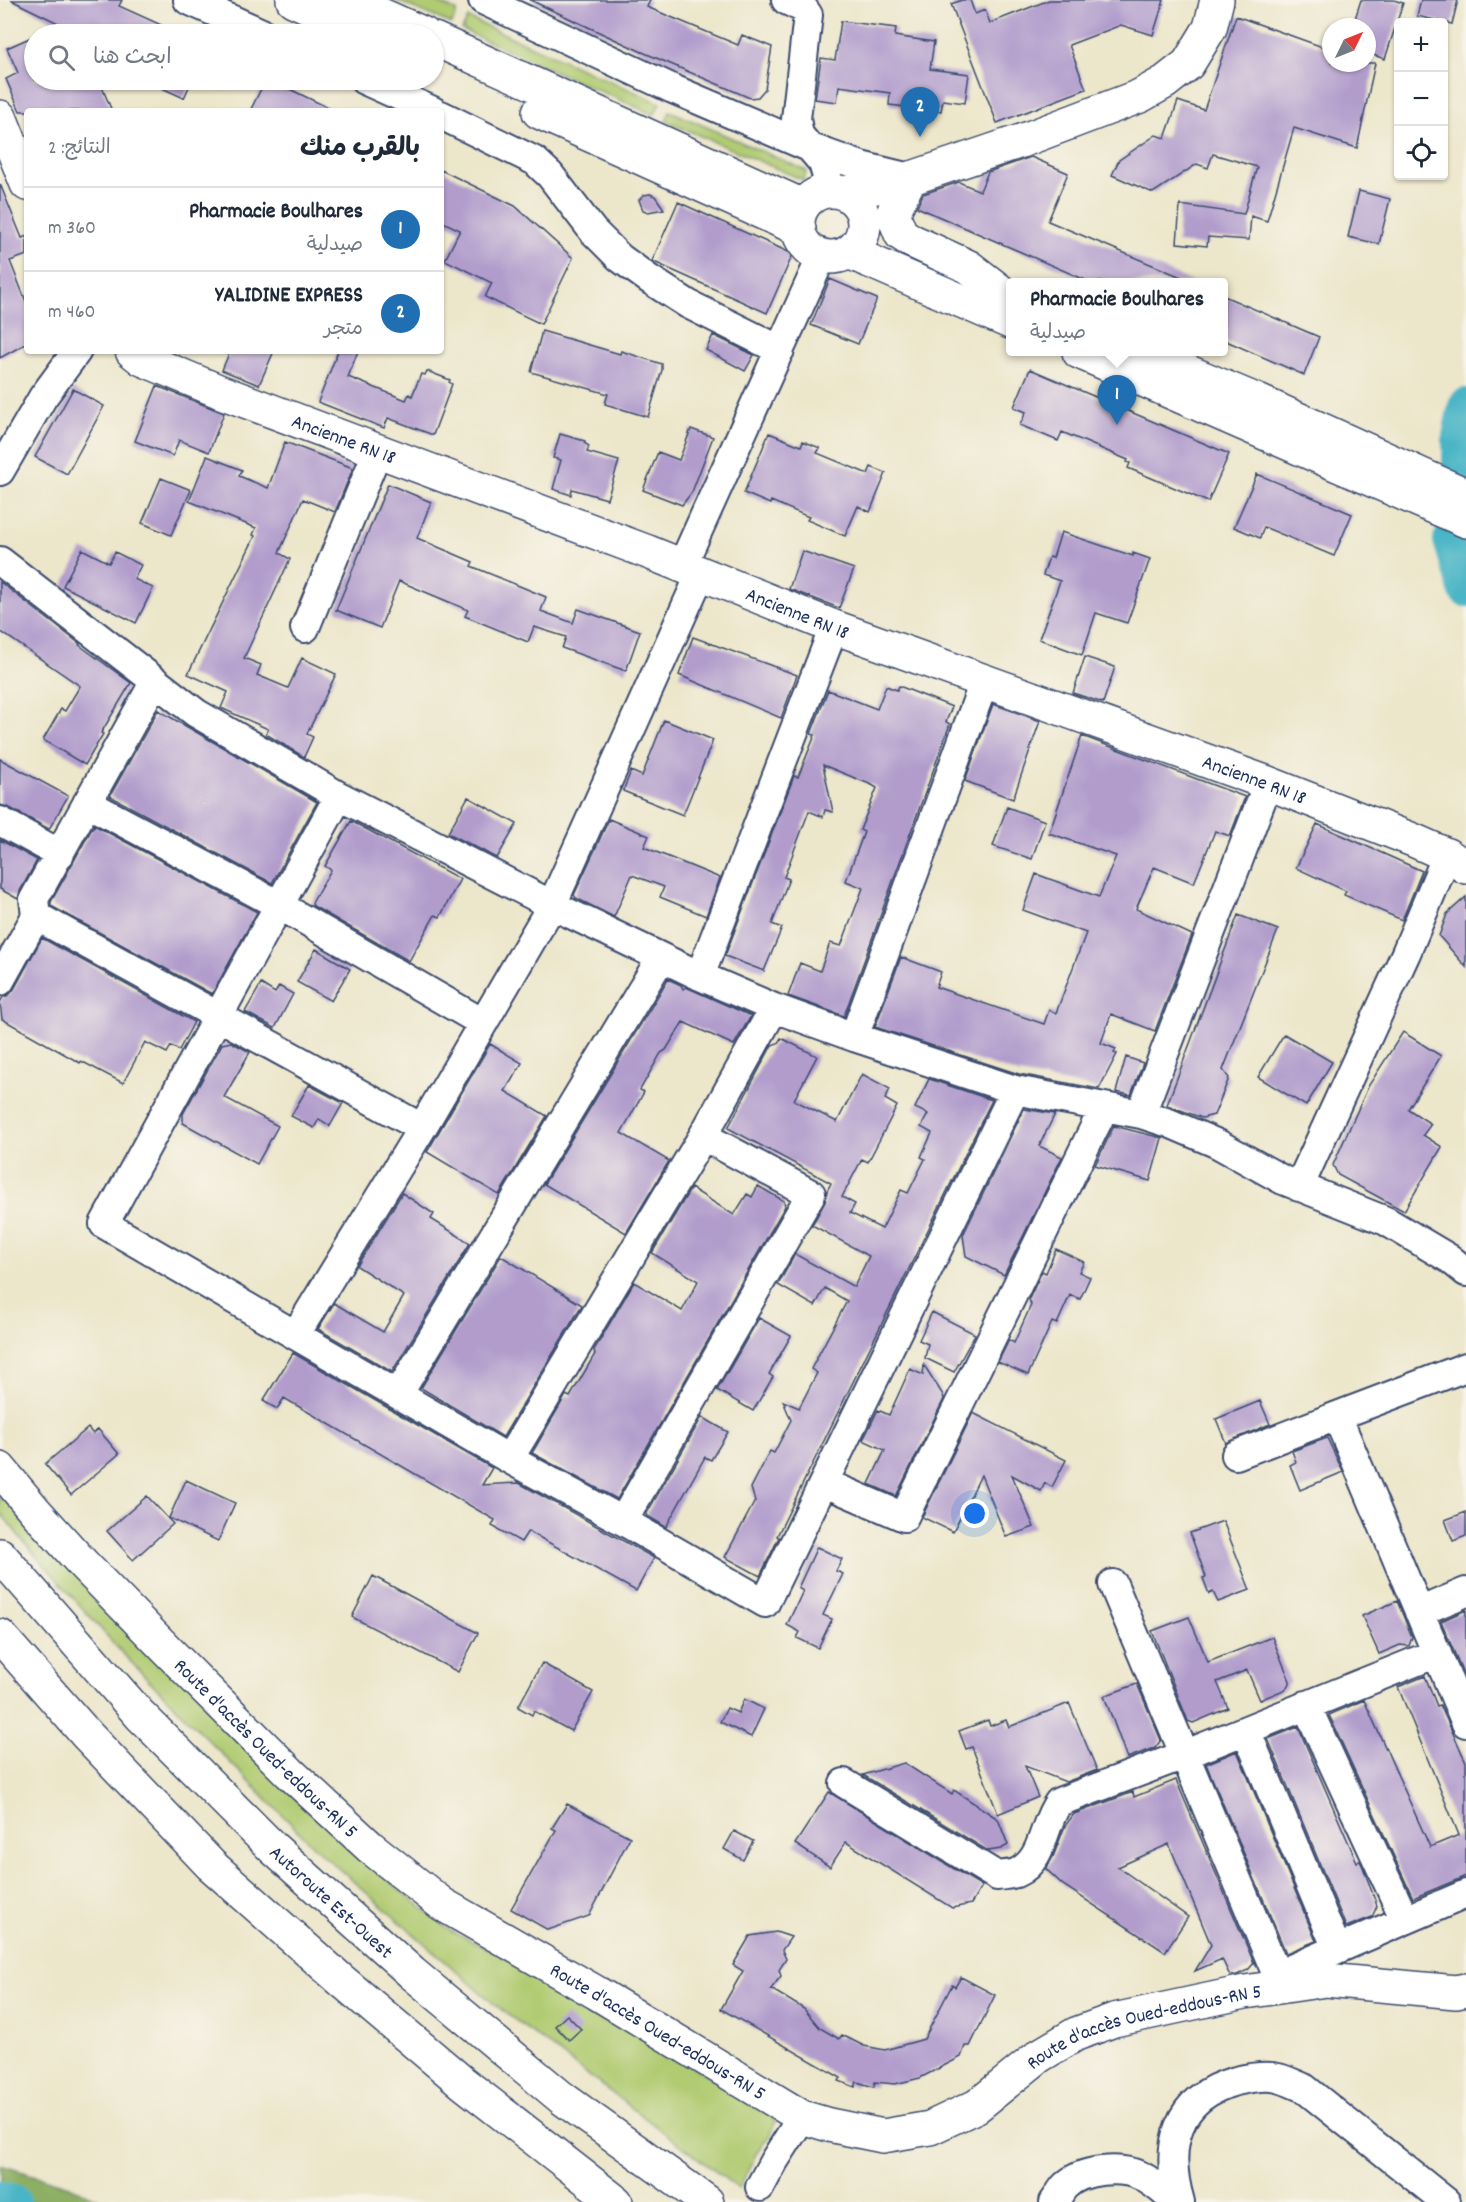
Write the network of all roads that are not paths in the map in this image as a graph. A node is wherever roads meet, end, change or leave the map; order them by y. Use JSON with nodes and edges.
{"nodes":[{"id":1,"x":188,"y":0,"type":"edge"},
{"id":2,"x":293,"y":0,"type":"edge"},
{"id":3,"x":348,"y":0,"type":"edge"},
{"id":4,"x":483,"y":0,"type":"edge"},
{"id":5,"x":1217,"y":0,"type":"edge"},
{"id":6,"x":801,"y":5,"type":"edge"},
{"id":7,"x":242,"y":24,"type":"edge"},
{"id":8,"x":347,"y":24,"type":"edge"},
{"id":9,"x":402,"y":24,"type":"edge"},
{"id":10,"x":444,"y":43,"type":"edge"},
{"id":11,"x":444,"y":68,"type":"edge"},
{"id":12,"x":386,"y":90,"type":"edge"},
{"id":13,"x":426,"y":108,"type":"edge"},
{"id":14,"x":444,"y":116,"type":"edge"},
{"id":15,"x":0,"y":117,"type":"edge"},
{"id":16,"x":811,"y":148,"type":"junction"},
{"id":17,"x":24,"y":177,"type":"edge"},
{"id":18,"x":903,"y":180,"type":"junction"},
{"id":19,"x":819,"y":205,"type":"junction"},
{"id":20,"x":850,"y":240,"type":"junction"},
{"id":21,"x":1006,"y":302,"type":"edge"},
{"id":22,"x":1006,"y":303,"type":"edge"},
{"id":23,"x":780,"y":350,"type":"junction"},
{"id":24,"x":75,"y":354,"type":"edge"},
{"id":25,"x":136,"y":354,"type":"edge"},
{"id":26,"x":1090,"y":356,"type":"edge"},
{"id":27,"x":1153,"y":356,"type":"edge"},
{"id":28,"x":378,"y":450,"type":"junction"},
{"id":29,"x":0,"y":471,"type":"edge"},
{"id":30,"x":1466,"y":495,"type":"edge"},
{"id":31,"x":1466,"y":521,"type":"edge"},
{"id":32,"x":0,"y":561,"type":"edge"},
{"id":33,"x":692,"y":569,"type":"junction"},
{"id":34,"x":834,"y":627,"type":"junction"},
{"id":35,"x":305,"y":628,"type":"dead end"},
{"id":36,"x":155,"y":681,"type":"junction"},
{"id":37,"x":984,"y":682,"type":"junction"},
{"id":38,"x":1268,"y":783,"type":"junction"},
{"id":39,"x":339,"y":796,"type":"junction"},
{"id":40,"x":87,"y":803,"type":"junction"},
{"id":41,"x":0,"y":821,"type":"edge"},
{"id":42,"x":60,"y":854,"type":"junction"},
{"id":43,"x":1457,"y":861,"type":"edge"},
{"id":44,"x":279,"y":906,"type":"junction"},
{"id":45,"x":552,"y":906,"type":"junction"},
{"id":46,"x":36,"y":916,"type":"junction"},
{"id":47,"x":662,"y":958,"type":"junction"},
{"id":48,"x":700,"y":976,"type":"junction"},
{"id":49,"x":0,"y":981,"type":"edge"},
{"id":50,"x":774,"y":1008,"type":"junction"},
{"id":51,"x":219,"y":1018,"type":"junction"},
{"id":52,"x":483,"y":1023,"type":"junction"},
{"id":53,"x":854,"y":1037,"type":"junction"},
{"id":54,"x":1015,"y":1090,"type":"junction"},
{"id":55,"x":1104,"y":1108,"type":"junction"},
{"id":56,"x":1141,"y":1114,"type":"junction"},
{"id":57,"x":422,"y":1128,"type":"junction"},
{"id":58,"x":703,"y":1136,"type":"junction"},
{"id":59,"x":1299,"y":1186,"type":"junction"},
{"id":60,"x":1461,"y":1259,"type":"edge"},
{"id":61,"x":296,"y":1334,"type":"junction"},
{"id":62,"x":1466,"y":1367,"type":"edge"},
{"id":63,"x":399,"y":1394,"type":"junction"},
{"id":64,"x":1337,"y":1416,"type":"junction"},
{"id":65,"x":1236,"y":1455,"type":"dead end"},
{"id":66,"x":509,"y":1459,"type":"junction"},
{"id":67,"x":0,"y":1469,"type":"edge"},
{"id":68,"x":825,"y":1483,"type":"junction"},
{"id":69,"x":623,"y":1521,"type":"junction"},
{"id":70,"x":0,"y":1555,"type":"edge"},
{"id":71,"x":1113,"y":1584,"type":"dead end"},
{"id":72,"x":1466,"y":1592,"type":"edge"},
{"id":73,"x":1419,"y":1612,"type":"junction"},
{"id":74,"x":0,"y":1636,"type":"edge"},
{"id":75,"x":1437,"y":1653,"type":"junction"},
{"id":76,"x":1306,"y":1705,"type":"junction"},
{"id":77,"x":1466,"y":1723,"type":"edge"},
{"id":78,"x":1246,"y":1730,"type":"junction"},
{"id":79,"x":1184,"y":1755,"type":"junction"},
{"id":80,"x":844,"y":1783,"type":"dead end"},
{"id":81,"x":1466,"y":1894,"type":"edge"},
{"id":82,"x":1405,"y":1920,"type":"junction"},
{"id":83,"x":1337,"y":1949,"type":"junction"},
{"id":84,"x":1279,"y":1980,"type":"junction"},
{"id":85,"x":1466,"y":1990,"type":"edge"},
{"id":86,"x":802,"y":2117,"type":"junction"},
{"id":87,"x":760,"y":2187,"type":"dead end"},
{"id":88,"x":616,"y":2202,"type":"edge"},
{"id":89,"x":707,"y":2202,"type":"edge"},
{"id":90,"x":1054,"y":2202,"type":"edge"},
{"id":91,"x":1178,"y":2202,"type":"edge"},
{"id":92,"x":1446,"y":2202,"type":"edge"}],
"edges":[{"from":1,"to":7,"type":"street"},
{"from":2,"to":8,"type":"main road"},
{"from":3,"to":9,"type":"main road"},
{"from":4,"to":16,"type":"street"},
{"from":5,"to":18,"type":"main road"},
{"from":6,"to":16,"type":"street"},
{"from":10,"to":19,"type":"main road"},
{"from":11,"to":19,"type":"main road"},
{"from":12,"to":13,"type":"street"},
{"from":14,"to":23,"type":"street"},
{"from":15,"to":17,"type":"main road"},
{"from":16,"to":18,"type":"street"},
{"from":16,"to":19,"type":"street"},
{"from":18,"to":19,"type":"main road"},
{"from":18,"to":20,"type":"main road"},
{"from":18,"to":21,"type":"main road"},
{"from":19,"to":20,"type":"main road"},
{"from":19,"to":20,"type":"main road"},
{"from":20,"to":22,"type":"main road"},
{"from":20,"to":23,"type":"street"},
{"from":23,"to":33,"type":"street"},
{"from":24,"to":29,"type":"street"},
{"from":25,"to":28,"type":"main road","name":"Ancienne RN 18"},
{"from":26,"to":31,"type":"main road"},
{"from":27,"to":30,"type":"main road"},
{"from":28,"to":33,"type":"main road","name":"Ancienne RN 18"},
{"from":28,"to":35,"type":"street"},
{"from":32,"to":36,"type":"street"},
{"from":33,"to":34,"type":"main road","name":"Ancienne RN 18"},
{"from":33,"to":45,"type":"street"},
{"from":34,"to":37,"type":"main road","name":"Ancienne RN 18"},
{"from":34,"to":48,"type":"street"},
{"from":36,"to":39,"type":"street"},
{"from":36,"to":40,"type":"street"},
{"from":37,"to":38,"type":"main road","name":"Ancienne RN 18"},
{"from":37,"to":53,"type":"street"},
{"from":38,"to":43,"type":"main road","name":"Ancienne RN 18"},
{"from":38,"to":56,"type":"street"},
{"from":39,"to":44,"type":"street"},
{"from":39,"to":45,"type":"street"},
{"from":40,"to":42,"type":"street"},
{"from":40,"to":44,"type":"street"},
{"from":41,"to":42,"type":"street"},
{"from":42,"to":46,"type":"street"},
{"from":43,"to":59,"type":"street"},
{"from":44,"to":51,"type":"street"},
{"from":44,"to":52,"type":"street"},
{"from":45,"to":47,"type":"street"},
{"from":45,"to":52,"type":"street"},
{"from":46,"to":49,"type":"street"},
{"from":46,"to":51,"type":"street"},
{"from":47,"to":48,"type":"street"},
{"from":47,"to":63,"type":"street"},
{"from":48,"to":50,"type":"street"},
{"from":50,"to":53,"type":"street"},
{"from":50,"to":58,"type":"street"},
{"from":51,"to":57,"type":"street"},
{"from":51,"to":61,"type":"street"},
{"from":52,"to":57,"type":"street"},
{"from":53,"to":54,"type":"street"},
{"from":54,"to":55,"type":"street"},
{"from":54,"to":68,"type":"street"},
{"from":55,"to":56,"type":"street"},
{"from":55,"to":68,"type":"street"},
{"from":56,"to":59,"type":"street"},
{"from":57,"to":61,"type":"street"},
{"from":58,"to":66,"type":"street"},
{"from":58,"to":69,"type":"street"},
{"from":59,"to":60,"type":"street"},
{"from":61,"to":63,"type":"street"},
{"from":62,"to":64,"type":"street"},
{"from":63,"to":66,"type":"street"},
{"from":64,"to":65,"type":"street"},
{"from":64,"to":73,"type":"street"},
{"from":66,"to":69,"type":"street"},
{"from":67,"to":86,"type":"main road","name":"Route d'accès Oued-eddous-RN 5"},
{"from":68,"to":69,"type":"street"},
{"from":70,"to":89,"type":"main road","name":"Autoroute Est-Ouest"},
{"from":71,"to":79,"type":"street"},
{"from":72,"to":73,"type":"street"},
{"from":73,"to":75,"type":"street"},
{"from":74,"to":88,"type":"main road"},
{"from":75,"to":76,"type":"street"},
{"from":75,"to":77,"type":"street"},
{"from":76,"to":78,"type":"street"},
{"from":76,"to":82,"type":"street"},
{"from":78,"to":79,"type":"street"},
{"from":78,"to":83,"type":"street"},
{"from":79,"to":80,"type":"street"},
{"from":79,"to":84,"type":"street"},
{"from":81,"to":82,"type":"street"},
{"from":82,"to":83,"type":"street"},
{"from":83,"to":84,"type":"street"},
{"from":84,"to":85,"type":"main road","name":"Route d'accès Oued-eddous-RN 5"},
{"from":84,"to":86,"type":"main road","name":"Route d'accès Oued-eddous-RN 5"},
{"from":86,"to":87,"type":"street"},
{"from":90,"to":91,"type":"street"},
{"from":91,"to":92,"type":"street"}]}
